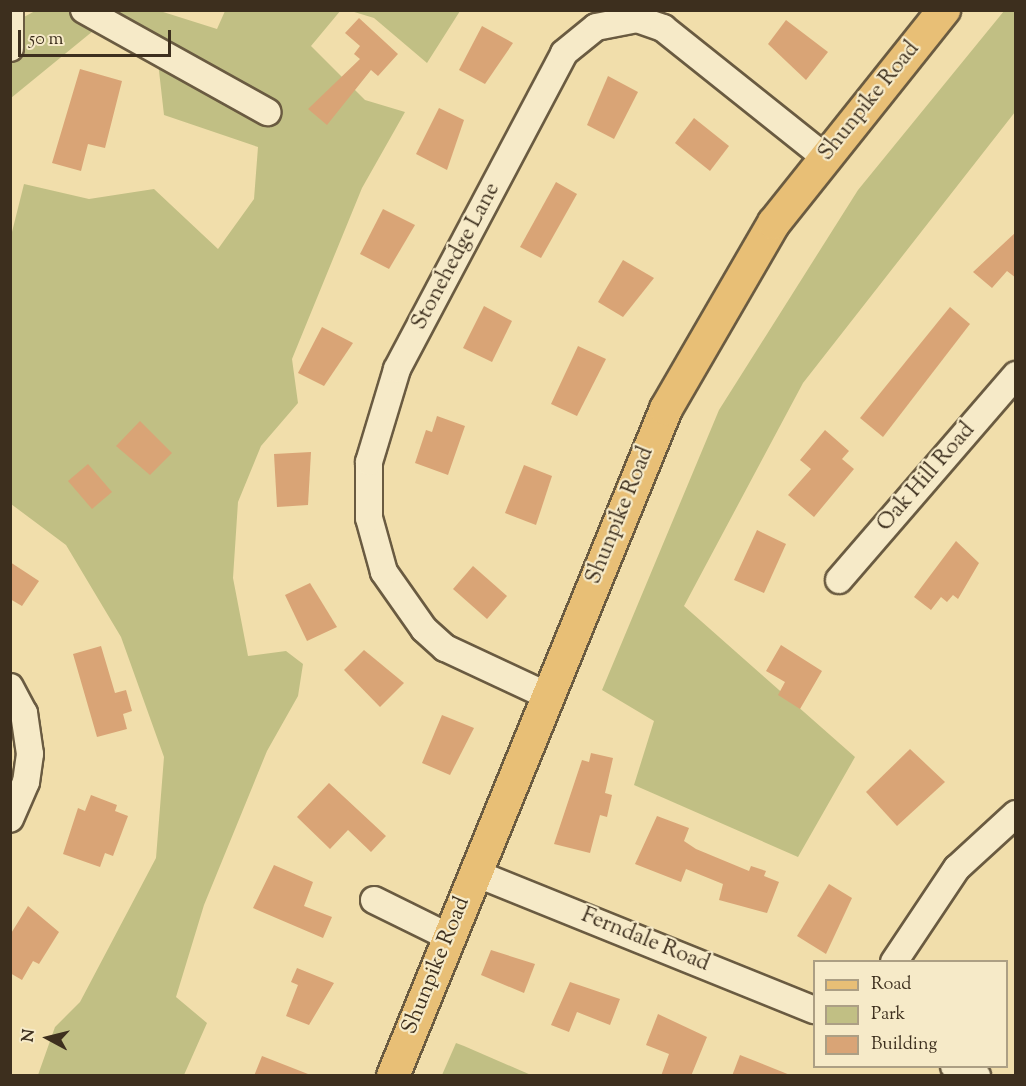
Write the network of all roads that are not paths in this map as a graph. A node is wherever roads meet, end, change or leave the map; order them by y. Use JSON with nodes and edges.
{"nodes":[{"id":1,"x":84,"y":10,"type":"edge"},
{"id":2,"x":944,"y":10,"type":"edge"},
{"id":3,"x":10,"y":12,"type":"edge"},
{"id":4,"x":10,"y":48,"type":"edge"},
{"id":5,"x":267,"y":112,"type":"dead end"},
{"id":6,"x":826,"y":158,"type":"junction"},
{"id":7,"x":1016,"y":375,"type":"edge"},
{"id":8,"x":839,"y":580,"type":"dead end"},
{"id":9,"x":10,"y":687,"type":"edge"},
{"id":10,"x":548,"y":696,"type":"junction"},
{"id":11,"x":1016,"y":814,"type":"edge"},
{"id":12,"x":10,"y":819,"type":"edge"},
{"id":13,"x":475,"y":873,"type":"junction"},
{"id":14,"x":374,"y":900,"type":"dead end"},
{"id":15,"x":449,"y":937,"type":"junction"},
{"id":16,"x":895,"y":960,"type":"edge"},
{"id":17,"x":813,"y":1010,"type":"edge"},
{"id":18,"x":958,"y":1068,"type":"edge"},
{"id":19,"x":393,"y":1076,"type":"edge"},
{"id":20,"x":976,"y":1076,"type":"edge"}],
"edges":[{"from":1,"to":5,"type":"street"},
{"from":2,"to":6,"type":"main road","name":"Shunpike Road"},
{"from":3,"to":4,"type":"street"},
{"from":6,"to":10,"type":"main road","name":"Shunpike Road"},
{"from":6,"to":10,"type":"street","name":"Stonehedge Lane"},
{"from":7,"to":8,"type":"street","name":"Oak Hill Road"},
{"from":9,"to":12,"type":"street"},
{"from":10,"to":13,"type":"main road","name":"Shunpike Road"},
{"from":11,"to":16,"type":"street"},
{"from":13,"to":15,"type":"main road","name":"Shunpike Road"},
{"from":13,"to":17,"type":"street","name":"Ferndale Road"},
{"from":14,"to":15,"type":"street"},
{"from":15,"to":19,"type":"main road","name":"Shunpike Road"},
{"from":18,"to":20,"type":"street"}]}
